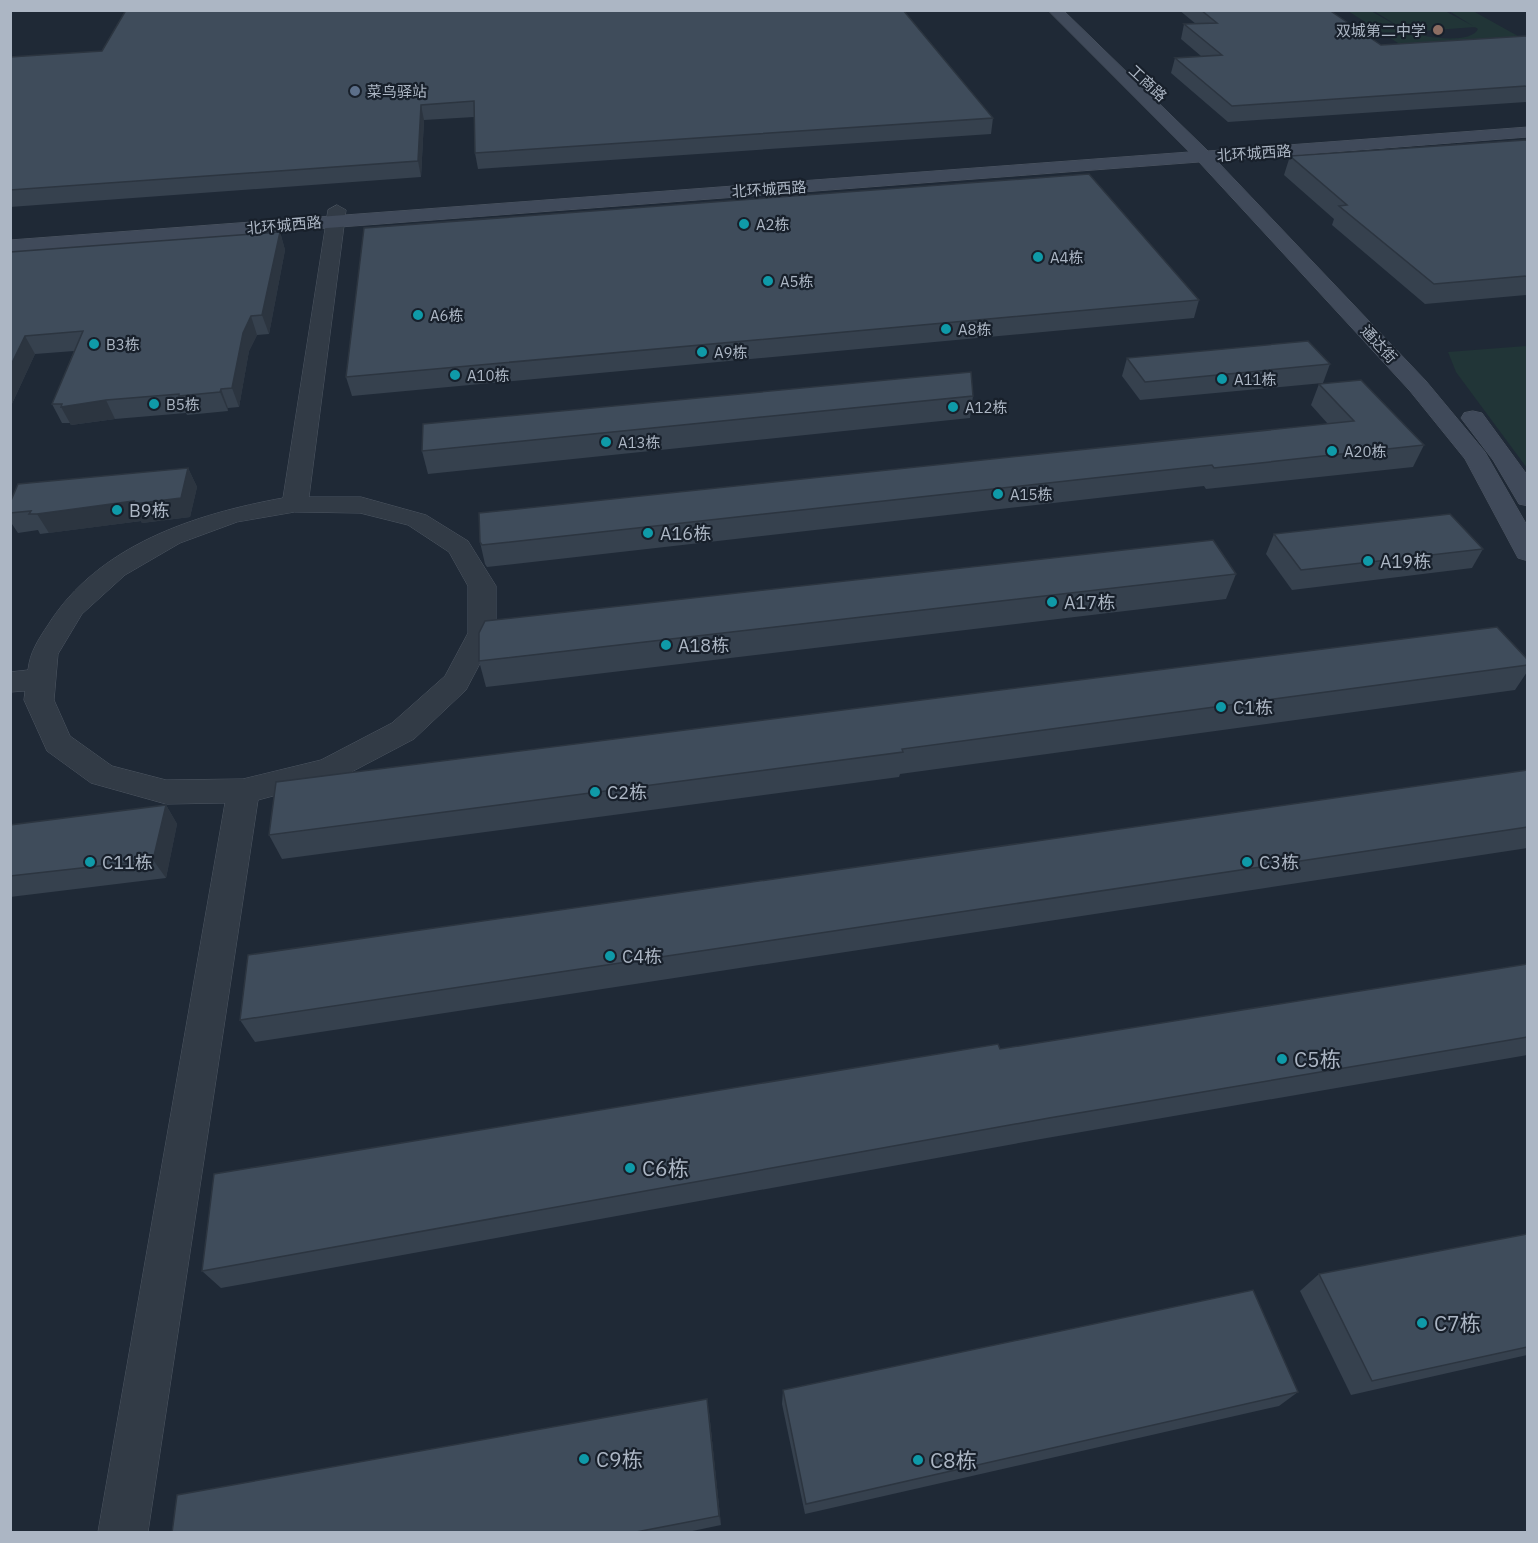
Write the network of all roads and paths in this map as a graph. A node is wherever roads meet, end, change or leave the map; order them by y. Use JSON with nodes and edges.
{"nodes":[{"id":1,"x":1055,"y":10,"type":"edge"},
{"id":2,"x":1072,"y":10,"type":"edge"},
{"id":3,"x":1527,"y":124,"type":"edge"},
{"id":4,"x":1527,"y":132,"type":"edge"},
{"id":5,"x":1210,"y":152,"type":"junction"},
{"id":6,"x":337,"y":215,"type":"junction"},
{"id":7,"x":10,"y":233,"type":"edge"},
{"id":8,"x":10,"y":246,"type":"edge"},
{"id":9,"x":1527,"y":498,"type":"edge"},
{"id":10,"x":295,"y":504,"type":"junction"},
{"id":11,"x":1527,"y":552,"type":"edge"},
{"id":12,"x":42,"y":679,"type":"junction"},
{"id":13,"x":10,"y":682,"type":"edge"},
{"id":14,"x":243,"y":791,"type":"junction"},
{"id":15,"x":123,"y":1533,"type":"edge"}],
"edges":[{"from":1,"to":5,"type":"main road","name":"工商路"},
{"from":2,"to":5,"type":"main road","name":"工商路"},
{"from":3,"to":5,"type":"main road","name":"北环城西路"},
{"from":4,"to":5,"type":"main road","name":"北环城西路"},
{"from":5,"to":6,"type":"main road","name":"北环城西路"},
{"from":5,"to":9,"type":"main road","name":"通达街"},
{"from":5,"to":11,"type":"main road","name":"通达街"},
{"from":6,"to":7,"type":"main road","name":"北环城西路"},
{"from":6,"to":8,"type":"main road","name":"北环城西路"},
{"from":6,"to":10,"type":"street"},
{"from":10,"to":12,"type":"street"},
{"from":10,"to":14,"type":"street"},
{"from":12,"to":13,"type":"street"},
{"from":12,"to":14,"type":"street"},
{"from":14,"to":15,"type":"street"}]}
